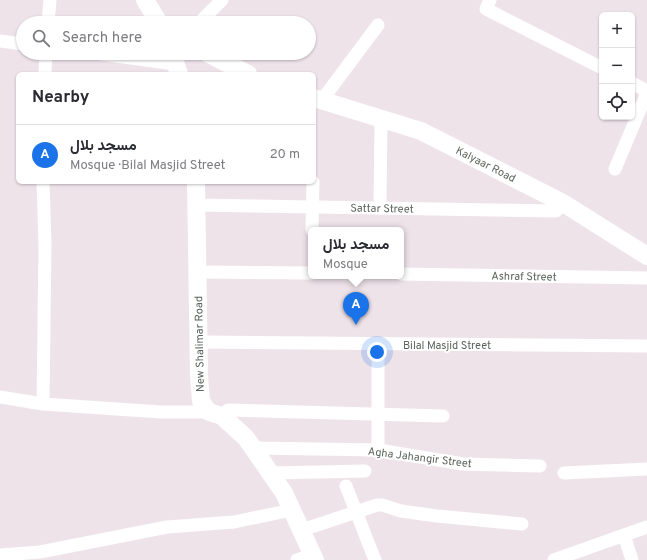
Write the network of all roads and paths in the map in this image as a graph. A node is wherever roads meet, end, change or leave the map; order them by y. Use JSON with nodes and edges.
{"nodes":[{"id":1,"x":50,"y":0,"type":"edge"},
{"id":2,"x":145,"y":0,"type":"edge"},
{"id":3,"x":222,"y":0,"type":"edge"},
{"id":4,"x":490,"y":0,"type":"edge"},
{"id":5,"x":49,"y":16,"type":"edge"},
{"id":6,"x":155,"y":16,"type":"edge"},
{"id":7,"x":206,"y":16,"type":"edge"},
{"id":8,"x":378,"y":25,"type":"dead end"},
{"id":9,"x":0,"y":41,"type":"edge"},
{"id":10,"x":16,"y":43,"type":"edge"},
{"id":11,"x":46,"y":60,"type":"edge"},
{"id":12,"x":146,"y":60,"type":"edge"},
{"id":13,"x":221,"y":60,"type":"edge"},
{"id":14,"x":175,"y":64,"type":"edge"},
{"id":15,"x":599,"y":66,"type":"edge"},
{"id":16,"x":45,"y":72,"type":"edge"},
{"id":17,"x":244,"y":72,"type":"edge"},
{"id":18,"x":634,"y":84,"type":"edge"},
{"id":19,"x":647,"y":92,"type":"edge"},
{"id":20,"x":317,"y":99,"type":"edge"},
{"id":21,"x":381,"y":118,"type":"junction"},
{"id":22,"x":615,"y":170,"type":"dead end"},
{"id":23,"x":43,"y":184,"type":"edge"},
{"id":24,"x":196,"y":184,"type":"edge"},
{"id":25,"x":313,"y":184,"type":"edge"},
{"id":26,"x":563,"y":203,"type":"junction"},
{"id":27,"x":197,"y":205,"type":"junction"},
{"id":28,"x":312,"y":207,"type":"junction"},
{"id":29,"x":380,"y":208,"type":"junction"},
{"id":30,"x":312,"y":227,"type":"edge"},
{"id":31,"x":647,"y":256,"type":"edge"},
{"id":32,"x":198,"y":272,"type":"junction"},
{"id":33,"x":308,"y":273,"type":"edge"},
{"id":34,"x":404,"y":274,"type":"edge"},
{"id":35,"x":647,"y":278,"type":"edge"},
{"id":36,"x":199,"y":342,"type":"junction"},
{"id":37,"x":378,"y":344,"type":"junction"},
{"id":38,"x":647,"y":346,"type":"edge"},
{"id":39,"x":0,"y":397,"type":"edge"},
{"id":40,"x":43,"y":404,"type":"junction"},
{"id":41,"x":215,"y":414,"type":"junction"},
{"id":42,"x":377,"y":415,"type":"junction"},
{"id":43,"x":443,"y":416,"type":"dead end"},
{"id":44,"x":253,"y":448,"type":"junction"},
{"id":45,"x":378,"y":450,"type":"junction"},
{"id":46,"x":540,"y":466,"type":"dead end"},
{"id":47,"x":647,"y":469,"type":"edge"},
{"id":48,"x":365,"y":471,"type":"dead end"},
{"id":49,"x":270,"y":473,"type":"junction"},
{"id":50,"x":564,"y":473,"type":"dead end"},
{"id":51,"x":346,"y":486,"type":"dead end"},
{"id":52,"x":292,"y":510,"type":"junction"},
{"id":53,"x":356,"y":513,"type":"junction"},
{"id":54,"x":522,"y":524,"type":"dead end"},
{"id":55,"x":647,"y":527,"type":"edge"},
{"id":56,"x":302,"y":530,"type":"junction"},
{"id":57,"x":624,"y":535,"type":"junction"},
{"id":58,"x":0,"y":555,"type":"edge"},
{"id":59,"x":41,"y":556,"type":"edge"},
{"id":60,"x":308,"y":558,"type":"edge"},
{"id":61,"x":375,"y":560,"type":"edge"},
{"id":62,"x":554,"y":560,"type":"edge"},
{"id":63,"x":632,"y":560,"type":"edge"}],
"edges":[{"from":1,"to":5,"type":"street"},
{"from":2,"to":6,"type":"street"},
{"from":3,"to":7,"type":"street"},
{"from":4,"to":15,"type":"street"},
{"from":8,"to":20,"type":"street"},
{"from":9,"to":10,"type":"street"},
{"from":11,"to":16,"type":"street"},
{"from":12,"to":14,"type":"street"},
{"from":13,"to":17,"type":"street"},
{"from":18,"to":19,"type":"street"},
{"from":19,"to":22,"type":"street"},
{"from":20,"to":21,"type":"street","name":"Kalyaar Road"},
{"from":21,"to":26,"type":"street","name":"Kalyaar Road"},
{"from":21,"to":29,"type":"street"},
{"from":23,"to":40,"type":"street"},
{"from":24,"to":27,"type":"street","name":"New Shalimar Road"},
{"from":25,"to":28,"type":"street"},
{"from":26,"to":29,"type":"street","name":"Sattar Street"},
{"from":26,"to":31,"type":"street","name":"Kalyaar Road"},
{"from":27,"to":28,"type":"street","name":"Sattar Street"},
{"from":27,"to":32,"type":"street","name":"New Shalimar Road"},
{"from":28,"to":29,"type":"street","name":"Sattar Street"},
{"from":28,"to":30,"type":"street"},
{"from":32,"to":33,"type":"street"},
{"from":32,"to":36,"type":"street","name":"New Shalimar Road"},
{"from":34,"to":35,"type":"street","name":"Ashraf Street"},
{"from":36,"to":37,"type":"street","name":"Bilal Masjid Street"},
{"from":36,"to":41,"type":"street","name":"New Shalimar Road"},
{"from":37,"to":38,"type":"street","name":"Bilal Masjid Street"},
{"from":37,"to":42,"type":"street"},
{"from":39,"to":40,"type":"street"},
{"from":40,"to":41,"type":"street"},
{"from":41,"to":42,"type":"street"},
{"from":41,"to":44,"type":"street","name":"New Shalimar Road"},
{"from":42,"to":43,"type":"street"},
{"from":42,"to":45,"type":"street"},
{"from":44,"to":45,"type":"street","name":"Agha Jahangir Street"},
{"from":44,"to":49,"type":"street","name":"New Shalimar Road"},
{"from":45,"to":46,"type":"street","name":"Agha Jahangir Street"},
{"from":47,"to":50,"type":"street"},
{"from":48,"to":49,"type":"street"},
{"from":49,"to":52,"type":"street","name":"New Shalimar Road"},
{"from":51,"to":53,"type":"street"},
{"from":52,"to":56,"type":"street","name":"New Shalimar Road"},
{"from":52,"to":59,"type":"street"},
{"from":53,"to":54,"type":"street"},
{"from":53,"to":56,"type":"street"},
{"from":53,"to":61,"type":"street"},
{"from":55,"to":57,"type":"street"},
{"from":56,"to":60,"type":"street","name":"New Shalimar Road"},
{"from":57,"to":62,"type":"street"},
{"from":57,"to":63,"type":"street"},
{"from":58,"to":59,"type":"street"}]}
